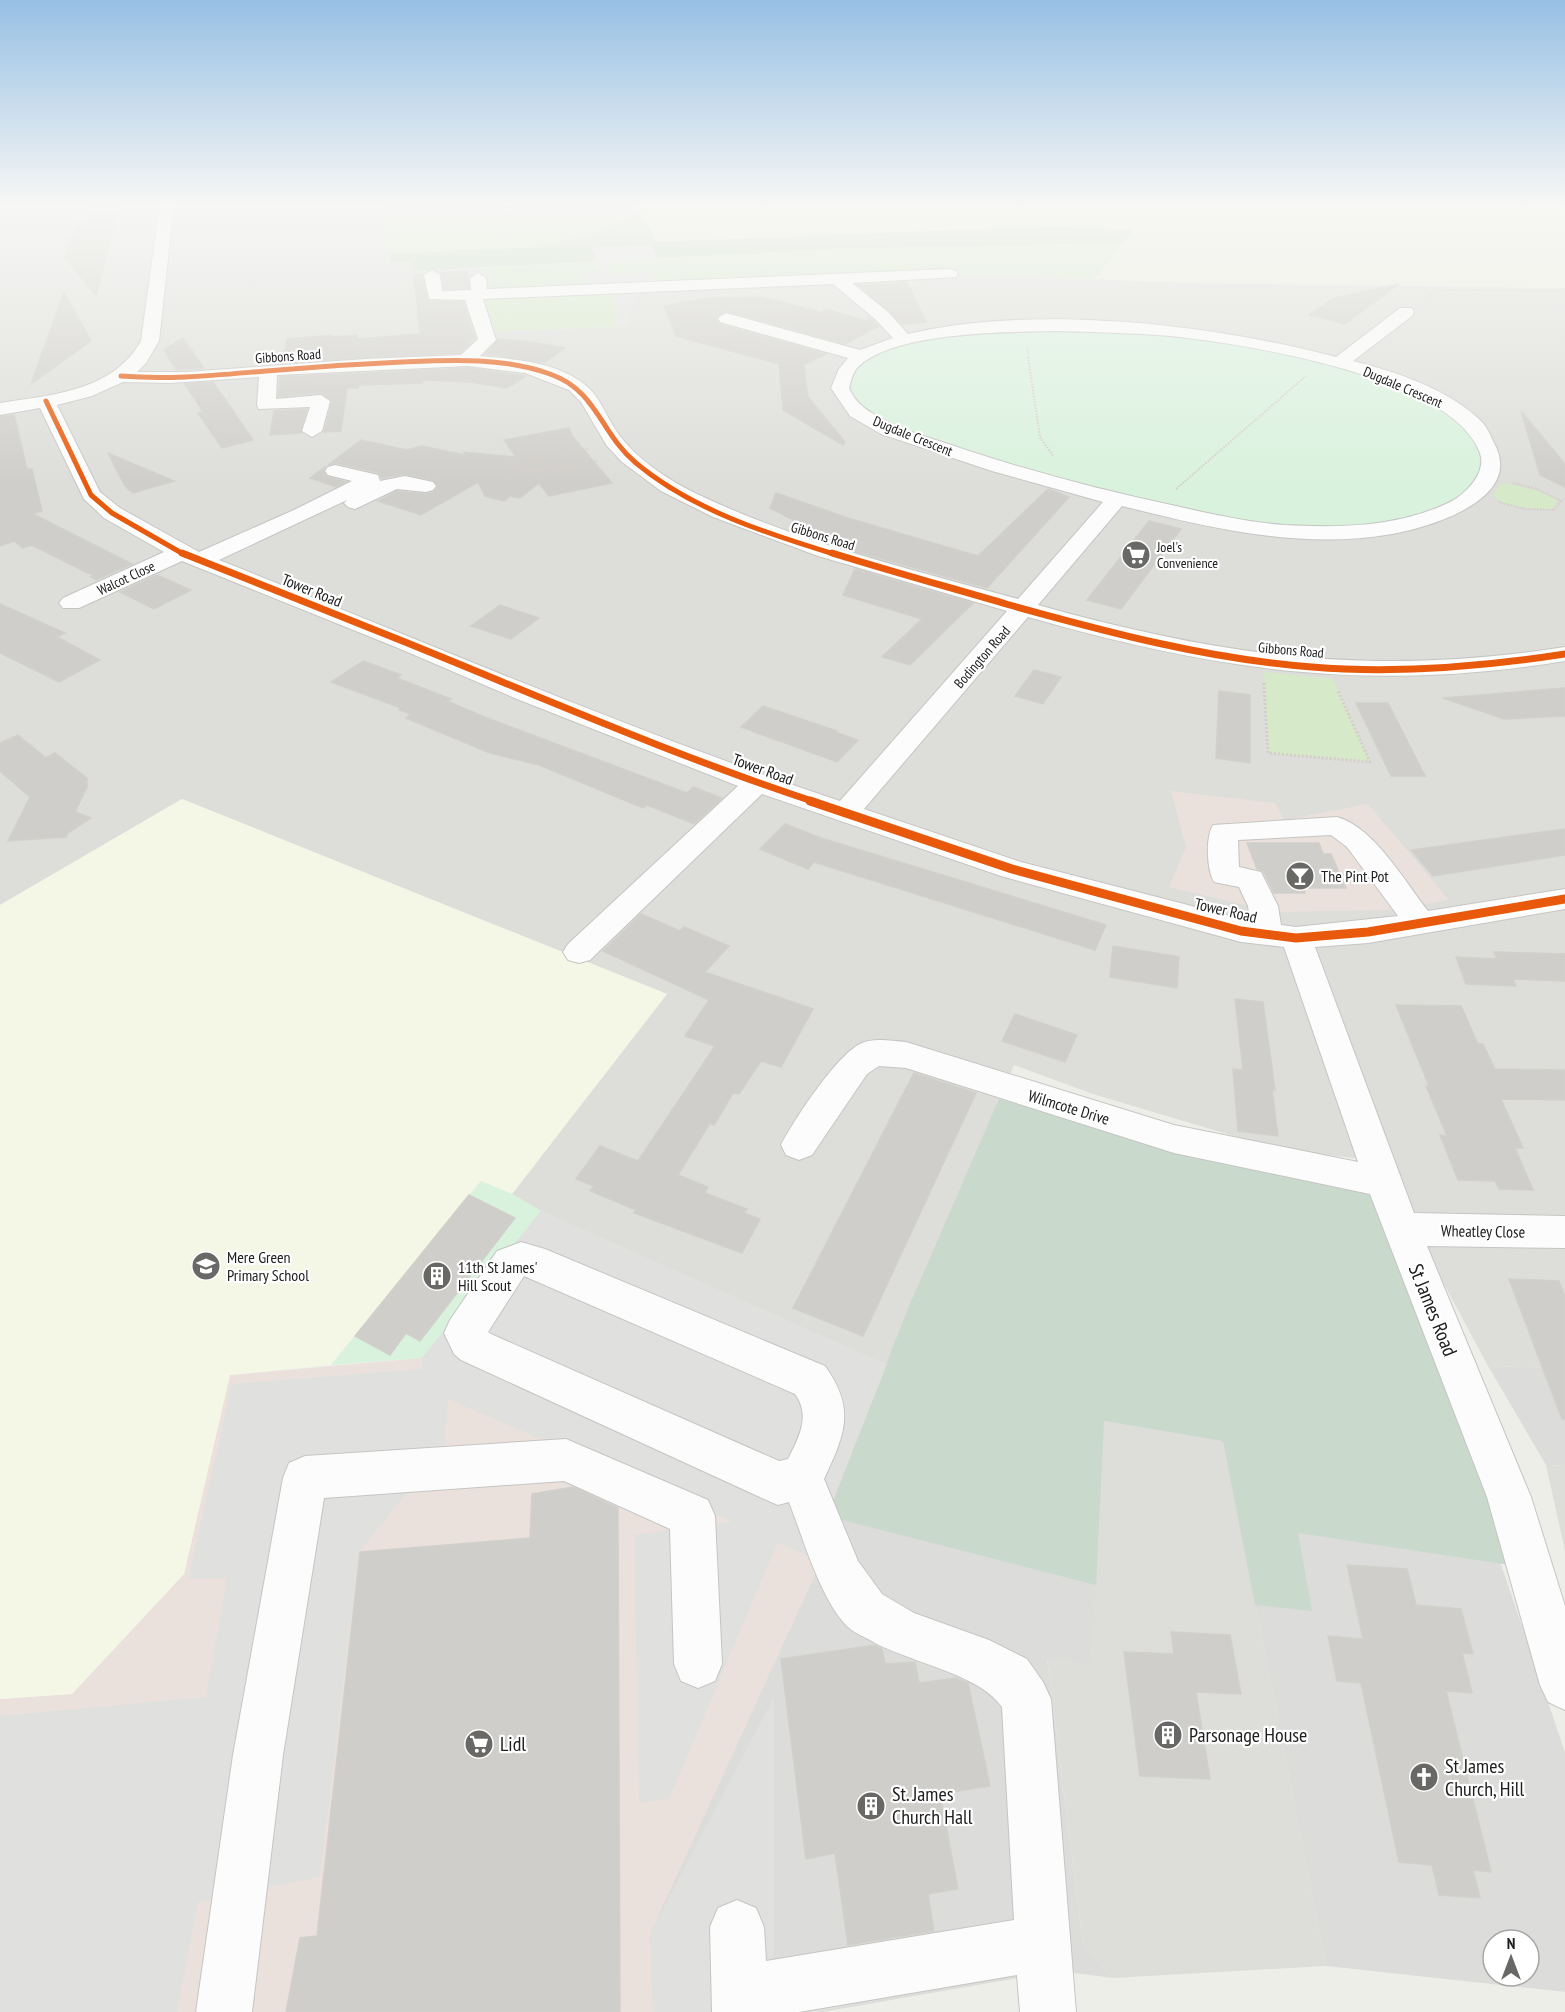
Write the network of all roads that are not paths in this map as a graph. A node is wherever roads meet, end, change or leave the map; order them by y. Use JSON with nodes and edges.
{"nodes":[{"id":1,"x":154,"y":297,"type":"edge"},
{"id":2,"x":474,"y":297,"type":"edge"},
{"id":3,"x":859,"y":297,"type":"edge"},
{"id":4,"x":1406,"y":312,"type":"road end"},
{"id":5,"x":726,"y":318,"type":"dead end"},
{"id":6,"x":905,"y":341,"type":"junction"},
{"id":7,"x":861,"y":356,"type":"junction"},
{"id":8,"x":1334,"y":361,"type":"junction"},
{"id":9,"x":464,"y":362,"type":"junction"},
{"id":10,"x":268,"y":370,"type":"junction"},
{"id":11,"x":121,"y":376,"type":"junction"},
{"id":12,"x":46,"y":401,"type":"junction"},
{"id":13,"x":0,"y":409,"type":"edge"},
{"id":14,"x":312,"y":431,"type":"dead end"},
{"id":15,"x":335,"y":471,"type":"dead end"},
{"id":16,"x":426,"y":486,"type":"dead end"},
{"id":17,"x":1117,"y":499,"type":"junction"},
{"id":18,"x":284,"y":545,"type":"dead end"},
{"id":19,"x":191,"y":556,"type":"junction"},
{"id":20,"x":71,"y":604,"type":"dead end"},
{"id":21,"x":1024,"y":608,"type":"junction"},
{"id":22,"x":1565,"y":654,"type":"edge"},
{"id":23,"x":758,"y":783,"type":"junction"},
{"id":24,"x":845,"y":814,"type":"junction"},
{"id":25,"x":1565,"y":899,"type":"edge"},
{"id":26,"x":1420,"y":924,"type":"junction"},
{"id":27,"x":1282,"y":936,"type":"junction"},
{"id":28,"x":579,"y":952,"type":"dead end"},
{"id":29,"x":799,"y":1145,"type":"dead end"},
{"id":30,"x":1384,"y":1182,"type":"junction"},
{"id":31,"x":1401,"y":1229,"type":"junction"},
{"id":32,"x":1565,"y":1232,"type":"edge"},
{"id":33,"x":802,"y":1478,"type":"junction"},
{"id":34,"x":698,"y":1664,"type":"dead end"},
{"id":35,"x":1565,"y":1685,"type":"edge"},
{"id":36,"x":737,"y":1927,"type":"dead end"},
{"id":37,"x":1043,"y":1943,"type":"junction"},
{"id":38,"x":740,"y":2003,"type":"edge"},
{"id":39,"x":225,"y":2012,"type":"edge"},
{"id":40,"x":1048,"y":2012,"type":"edge"}],
"edges":[{"from":1,"to":11,"type":"street"},
{"from":2,"to":9,"type":"street"},
{"from":3,"to":6,"type":"street"},
{"from":4,"to":8,"type":"street"},
{"from":5,"to":7,"type":"street"},
{"from":6,"to":7,"type":"street","name":"Dugdale Crescent"},
{"from":6,"to":8,"type":"street","name":"Dugdale Crescent"},
{"from":7,"to":17,"type":"street","name":"Dugdale Crescent"},
{"from":8,"to":17,"type":"street","name":"Dugdale Crescent"},
{"from":9,"to":10,"type":"street","name":"Gibbons Road"},
{"from":9,"to":21,"type":"street","name":"Gibbons Road"},
{"from":10,"to":11,"type":"street","name":"Gibbons Road"},
{"from":10,"to":14,"type":"street","name":"Gibbons Road"},
{"from":11,"to":12,"type":"street"},
{"from":12,"to":13,"type":"street"},
{"from":12,"to":19,"type":"street","name":"Tower Road"},
{"from":15,"to":19,"type":"street","name":"Walcot Close"},
{"from":16,"to":18,"type":"street"},
{"from":17,"to":21,"type":"street","name":"Bodington Road"},
{"from":19,"to":20,"type":"street","name":"Walcot Close"},
{"from":19,"to":23,"type":"street","name":"Tower Road"},
{"from":21,"to":22,"type":"street","name":"Gibbons Road"},
{"from":21,"to":24,"type":"street","name":"Bodington Road"},
{"from":23,"to":24,"type":"street","name":"Tower Road"},
{"from":23,"to":28,"type":"street"},
{"from":24,"to":27,"type":"street","name":"Tower Road"},
{"from":25,"to":26,"type":"street","name":"Tower Road"},
{"from":26,"to":27,"type":"street","name":"Tower Road"},
{"from":26,"to":27,"type":"street","name":"St James Road"},
{"from":27,"to":30,"type":"street","name":"St James Road"},
{"from":29,"to":30,"type":"street","name":"Wilmcote Drive"},
{"from":30,"to":31,"type":"street","name":"St James Road"},
{"from":31,"to":32,"type":"street","name":"Wheatley Close"},
{"from":31,"to":35,"type":"street","name":"St James Road"},
{"from":33,"to":33,"type":"street"},
{"from":33,"to":37,"type":"street"},
{"from":34,"to":39,"type":"street"},
{"from":36,"to":38,"type":"street"},
{"from":37,"to":38,"type":"street"},
{"from":37,"to":40,"type":"street"}]}
